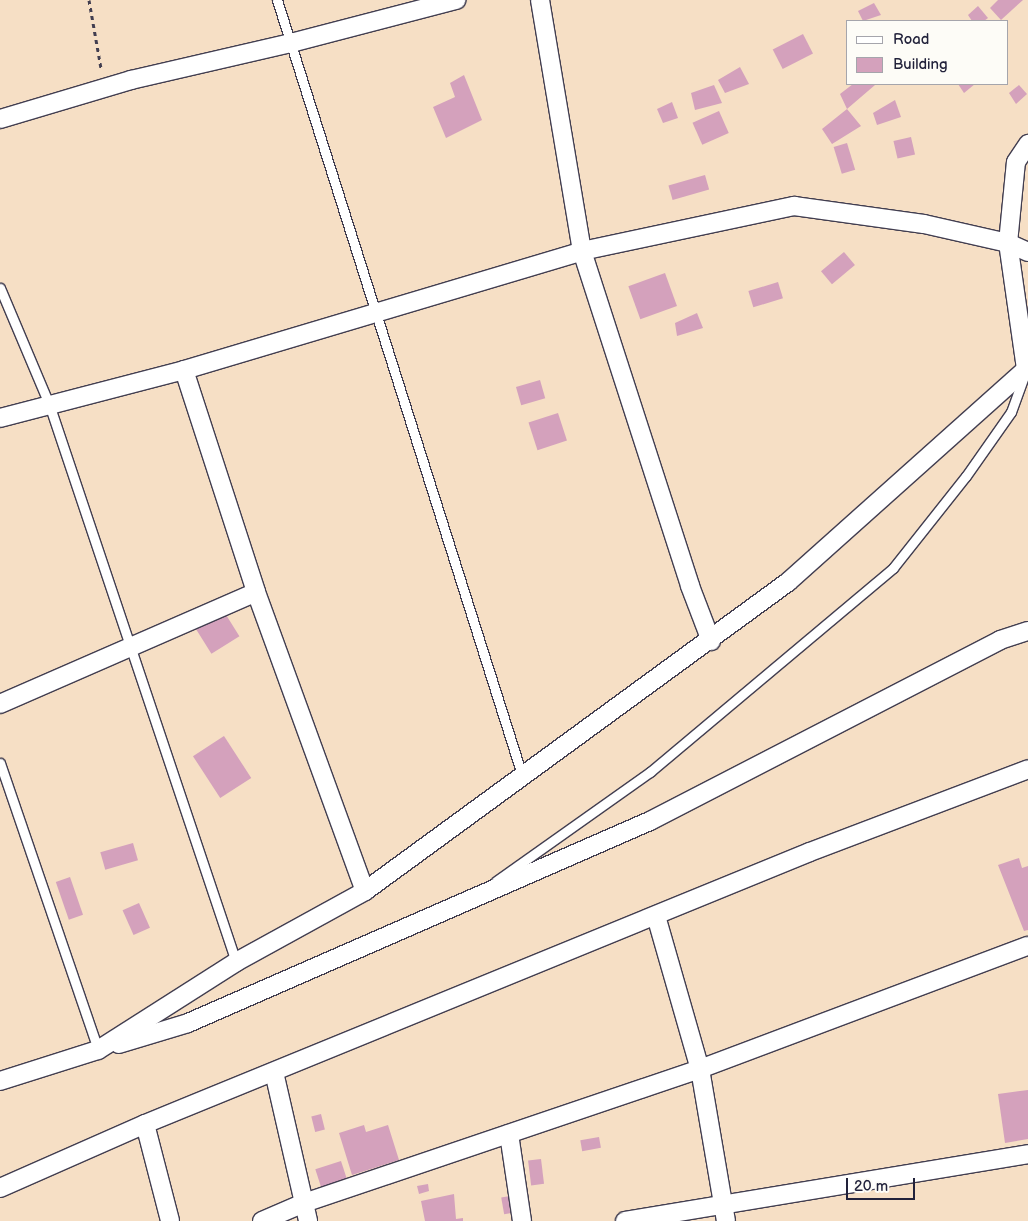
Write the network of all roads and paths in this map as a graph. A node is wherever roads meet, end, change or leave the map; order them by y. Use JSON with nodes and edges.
{"nodes":[{"id":1,"x":89,"y":0,"type":"edge"},
{"id":2,"x":277,"y":0,"type":"edge"},
{"id":3,"x":456,"y":0,"type":"edge"},
{"id":4,"x":540,"y":0,"type":"edge"},
{"id":5,"x":291,"y":44,"type":"junction"},
{"id":6,"x":104,"y":88,"type":"junction"},
{"id":7,"x":0,"y":119,"type":"edge"},
{"id":8,"x":1028,"y":144,"type":"edge"},
{"id":9,"x":1008,"y":243,"type":"junction"},
{"id":10,"x":582,"y":251,"type":"junction"},
{"id":11,"x":1028,"y":252,"type":"edge"},
{"id":12,"x":0,"y":288,"type":"edge"},
{"id":13,"x":376,"y":311,"type":"junction"},
{"id":14,"x":1027,"y":368,"type":"edge"},
{"id":15,"x":184,"y":370,"type":"junction"},
{"id":16,"x":49,"y":404,"type":"junction"},
{"id":17,"x":0,"y":418,"type":"edge"},
{"id":18,"x":256,"y":592,"type":"junction"},
{"id":19,"x":1028,"y":631,"type":"edge"},
{"id":20,"x":711,"y":641,"type":"junction"},
{"id":21,"x":131,"y":646,"type":"junction"},
{"id":22,"x":0,"y":704,"type":"edge"},
{"id":23,"x":0,"y":763,"type":"edge"},
{"id":24,"x":1028,"y":769,"type":"edge"},
{"id":25,"x":522,"y":775,"type":"junction"},
{"id":26,"x":365,"y":890,"type":"junction"},
{"id":27,"x":465,"y":902,"type":"junction"},
{"id":28,"x":656,"y":916,"type":"junction"},
{"id":29,"x":1028,"y":946,"type":"edge"},
{"id":30,"x":236,"y":962,"type":"junction"},
{"id":31,"x":98,"y":1050,"type":"junction"},
{"id":32,"x":700,"y":1069,"type":"junction"},
{"id":33,"x":274,"y":1072,"type":"junction"},
{"id":34,"x":0,"y":1080,"type":"edge"},
{"id":35,"x":145,"y":1124,"type":"junction"},
{"id":36,"x":509,"y":1134,"type":"junction"},
{"id":37,"x":1028,"y":1154,"type":"edge"},
{"id":38,"x":0,"y":1188,"type":"edge"},
{"id":39,"x":304,"y":1203,"type":"junction"},
{"id":40,"x":726,"y":1213,"type":"edge"},
{"id":41,"x":170,"y":1221,"type":"edge"},
{"id":42,"x":262,"y":1221,"type":"edge"},
{"id":43,"x":308,"y":1221,"type":"edge"},
{"id":44,"x":522,"y":1221,"type":"edge"},
{"id":45,"x":625,"y":1221,"type":"edge"}],
"edges":[{"from":1,"to":6,"type":"path"},
{"from":2,"to":5,"type":"lane"},
{"from":3,"to":5,"type":"street"},
{"from":4,"to":10,"type":"street"},
{"from":5,"to":6,"type":"street"},
{"from":5,"to":13,"type":"lane"},
{"from":6,"to":7,"type":"street"},
{"from":8,"to":9,"type":"street"},
{"from":9,"to":10,"type":"street"},
{"from":9,"to":11,"type":"street"},
{"from":9,"to":14,"type":"street"},
{"from":10,"to":13,"type":"street"},
{"from":10,"to":20,"type":"street"},
{"from":12,"to":16,"type":"lane"},
{"from":13,"to":15,"type":"street"},
{"from":13,"to":25,"type":"lane"},
{"from":14,"to":20,"type":"street"},
{"from":14,"to":27,"type":"lane"},
{"from":15,"to":16,"type":"street"},
{"from":15,"to":18,"type":"street"},
{"from":16,"to":17,"type":"street"},
{"from":16,"to":21,"type":"lane"},
{"from":18,"to":21,"type":"street"},
{"from":18,"to":26,"type":"street"},
{"from":19,"to":27,"type":"street"},
{"from":20,"to":25,"type":"street"},
{"from":21,"to":22,"type":"street"},
{"from":21,"to":30,"type":"lane"},
{"from":23,"to":31,"type":"lane"},
{"from":24,"to":28,"type":"street"},
{"from":25,"to":26,"type":"street"},
{"from":26,"to":30,"type":"street"},
{"from":27,"to":31,"type":"street"},
{"from":28,"to":32,"type":"street"},
{"from":28,"to":33,"type":"street"},
{"from":29,"to":32,"type":"street"},
{"from":30,"to":31,"type":"street"},
{"from":31,"to":34,"type":"street"},
{"from":32,"to":36,"type":"street"},
{"from":32,"to":40,"type":"street"},
{"from":33,"to":35,"type":"street"},
{"from":33,"to":39,"type":"street"},
{"from":35,"to":38,"type":"street"},
{"from":35,"to":41,"type":"street"},
{"from":36,"to":39,"type":"street"},
{"from":36,"to":44,"type":"street"},
{"from":37,"to":40,"type":"street"},
{"from":39,"to":42,"type":"street"},
{"from":39,"to":43,"type":"street"},
{"from":40,"to":45,"type":"street"}]}
